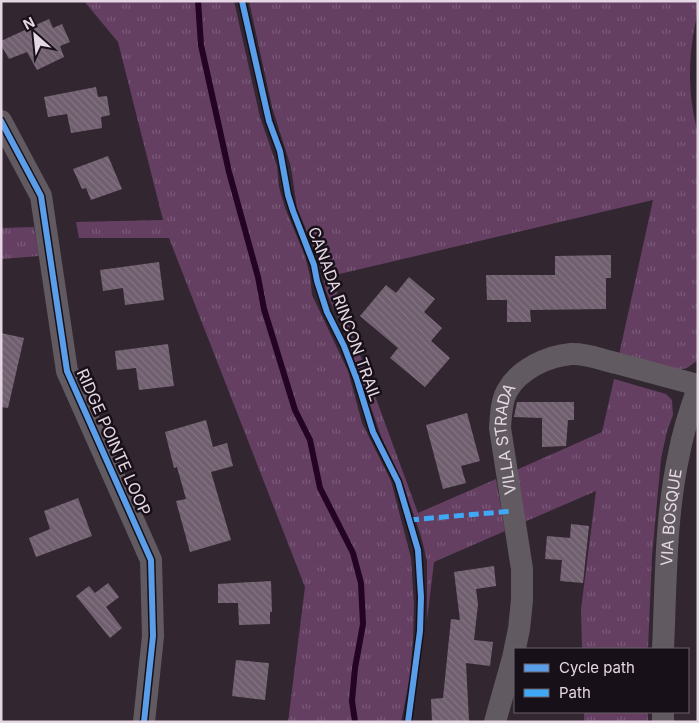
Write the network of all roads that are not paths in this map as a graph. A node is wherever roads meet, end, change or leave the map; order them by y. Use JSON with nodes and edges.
{"nodes":[{"id":1,"x":1,"y":121,"type":"edge"},
{"id":2,"x":698,"y":386,"type":"edge"},
{"id":3,"x":515,"y":648,"type":"edge"},
{"id":4,"x":663,"y":648,"type":"edge"},
{"id":5,"x":514,"y":653,"type":"edge"},
{"id":6,"x":144,"y":722,"type":"edge"},
{"id":7,"x":495,"y":722,"type":"edge"}],
"edges":[{"from":1,"to":6,"type":"street","name":"RIDGE POINTE LOOP"},
{"from":2,"to":3,"type":"street","name":"VILLA STRADA"},
{"from":2,"to":4,"type":"street","name":"VIA BOSQUE"},
{"from":5,"to":7,"type":"street","name":"VILLA STRADA"}]}
